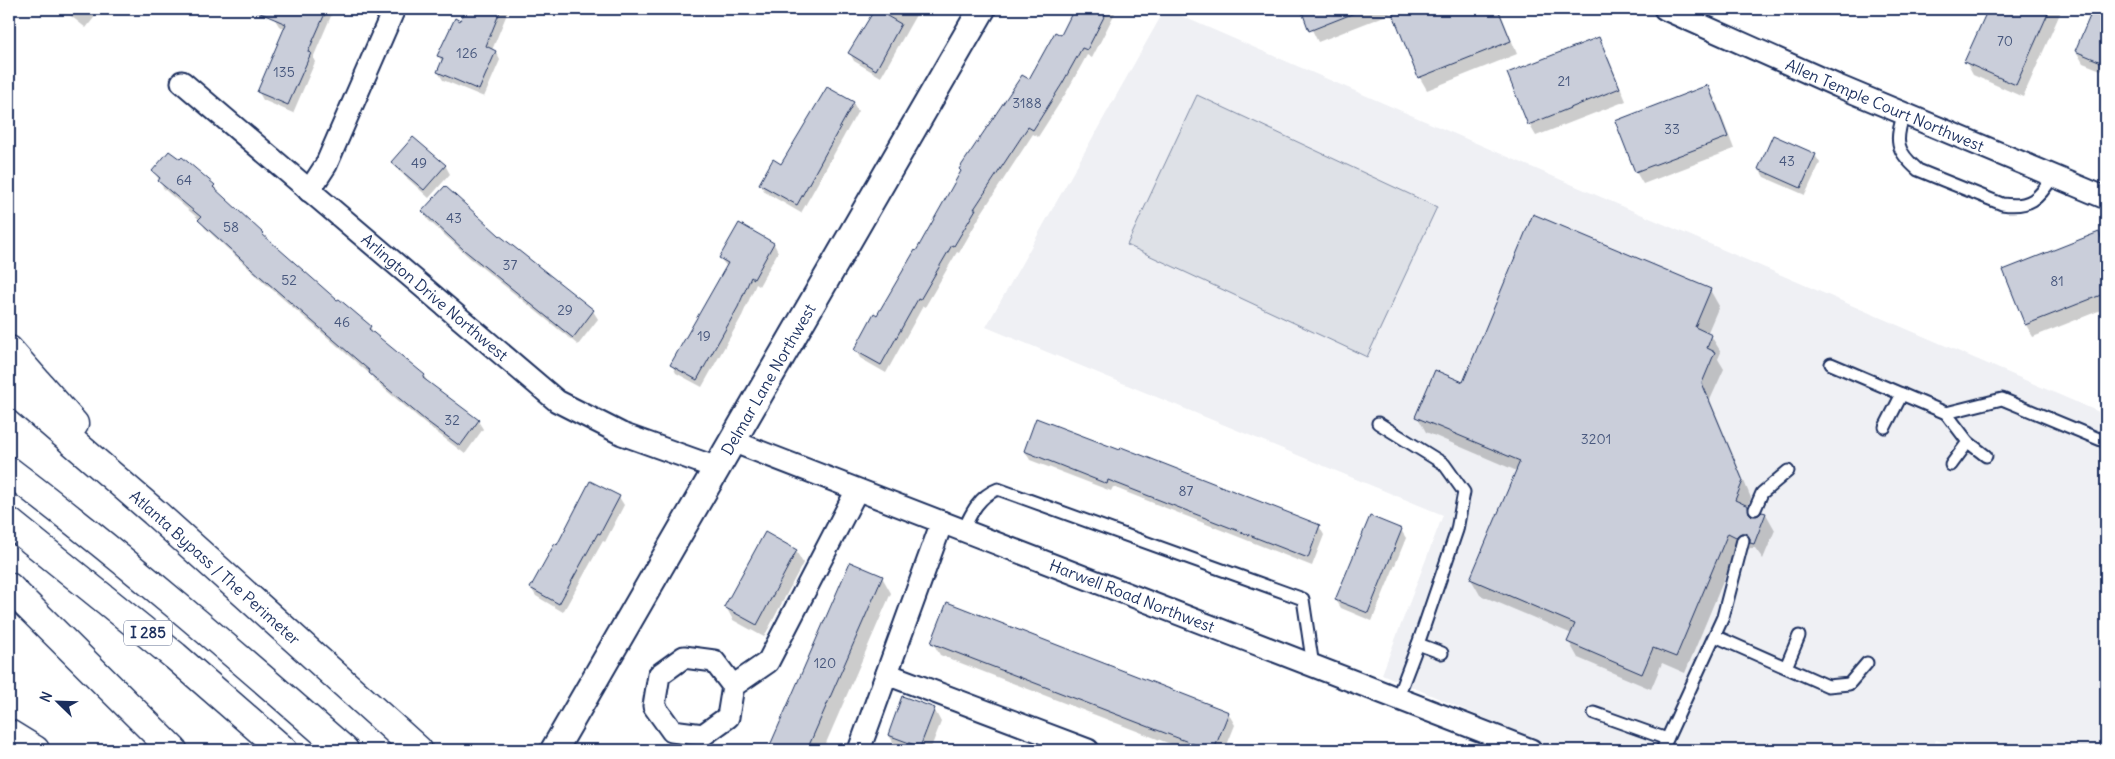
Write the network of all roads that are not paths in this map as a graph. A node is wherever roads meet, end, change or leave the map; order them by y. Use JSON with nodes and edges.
{"nodes":[{"id":1,"x":394,"y":9,"type":"edge"},
{"id":2,"x":982,"y":9,"type":"edge"},
{"id":3,"x":1665,"y":9,"type":"edge"},
{"id":4,"x":182,"y":82,"type":"dead end"},
{"id":5,"x":1904,"y":113,"type":"junction"},
{"id":6,"x":2053,"y":176,"type":"junction"},
{"id":7,"x":309,"y":191,"type":"junction"},
{"id":8,"x":2106,"y":198,"type":"edge"},
{"id":9,"x":9,"y":350,"type":"edge"},
{"id":10,"x":1831,"y":364,"type":"dead end"},
{"id":11,"x":9,"y":387,"type":"edge"},
{"id":12,"x":1902,"y":394,"type":"junction"},
{"id":13,"x":1946,"y":413,"type":"junction"},
{"id":14,"x":1378,"y":423,"type":"dead end"},
{"id":15,"x":1885,"y":427,"type":"dead end"},
{"id":16,"x":732,"y":441,"type":"junction"},
{"id":17,"x":1968,"y":442,"type":"junction"},
{"id":18,"x":2106,"y":442,"type":"edge"},
{"id":19,"x":1986,"y":456,"type":"dead end"},
{"id":20,"x":1951,"y":465,"type":"dead end"},
{"id":21,"x":717,"y":468,"type":"junction"},
{"id":22,"x":1788,"y":470,"type":"dead end"},
{"id":23,"x":9,"y":471,"type":"edge"},
{"id":24,"x":857,"y":490,"type":"junction"},
{"id":25,"x":1755,"y":509,"type":"dead end"},
{"id":26,"x":154,"y":512,"type":"junction"},
{"id":27,"x":9,"y":522,"type":"edge"},
{"id":28,"x":942,"y":522,"type":"junction"},
{"id":29,"x":963,"y":531,"type":"junction"},
{"id":30,"x":1743,"y":540,"type":"dead end"},
{"id":31,"x":9,"y":587,"type":"edge"},
{"id":32,"x":1715,"y":636,"type":"junction"},
{"id":33,"x":1799,"y":636,"type":"dead end"},
{"id":34,"x":1418,"y":644,"type":"junction"},
{"id":35,"x":1442,"y":653,"type":"dead end"},
{"id":36,"x":1867,"y":664,"type":"dead end"},
{"id":37,"x":1313,"y":666,"type":"junction"},
{"id":38,"x":1786,"y":667,"type":"junction"},
{"id":39,"x":887,"y":674,"type":"junction"},
{"id":40,"x":733,"y":686,"type":"dead end"},
{"id":41,"x":1398,"y":699,"type":"junction"},
{"id":42,"x":1594,"y":713,"type":"dead end"},
{"id":43,"x":9,"y":734,"type":"edge"},
{"id":44,"x":1667,"y":739,"type":"junction"},
{"id":45,"x":35,"y":750,"type":"edge"},
{"id":46,"x":173,"y":750,"type":"edge"},
{"id":47,"x":283,"y":750,"type":"edge"},
{"id":48,"x":344,"y":750,"type":"edge"},
{"id":49,"x":418,"y":750,"type":"edge"},
{"id":50,"x":554,"y":750,"type":"edge"},
{"id":51,"x":859,"y":750,"type":"edge"},
{"id":52,"x":1088,"y":750,"type":"edge"},
{"id":53,"x":1531,"y":750,"type":"edge"},
{"id":54,"x":1662,"y":750,"type":"edge"}],
"edges":[{"from":1,"to":7,"type":"street"},
{"from":2,"to":16,"type":"street","name":"Delmar Lane Northwest"},
{"from":3,"to":5,"type":"street","name":"Allen Temple Court Northwest"},
{"from":4,"to":7,"type":"street","name":"Arlington Drive Northwest"},
{"from":5,"to":6,"type":"street","name":"Allen Temple Court Northwest"},
{"from":5,"to":6,"type":"lane"},
{"from":6,"to":8,"type":"street","name":"Allen Temple Court Northwest"},
{"from":7,"to":21,"type":"street","name":"Arlington Drive Northwest"},
{"from":9,"to":26,"type":"highway"},
{"from":10,"to":12,"type":"lane"},
{"from":11,"to":26,"type":"highway","name":"Atlanta Bypass / The Perimeter"},
{"from":12,"to":13,"type":"lane"},
{"from":12,"to":15,"type":"lane"},
{"from":13,"to":17,"type":"lane"},
{"from":13,"to":18,"type":"lane"},
{"from":14,"to":34,"type":"lane"},
{"from":16,"to":21,"type":"street","name":"Delmar Lane Northwest"},
{"from":16,"to":24,"type":"street","name":"Harwell Road Northwest"},
{"from":17,"to":19,"type":"lane"},
{"from":17,"to":20,"type":"lane"},
{"from":21,"to":50,"type":"street","name":"Delmar Lane Northwest"},
{"from":22,"to":25,"type":"lane"},
{"from":23,"to":48,"type":"highway"},
{"from":24,"to":28,"type":"street","name":"Harwell Road Northwest"},
{"from":24,"to":40,"type":"street"},
{"from":26,"to":49,"type":"highway","name":"Atlanta Bypass / The Perimeter"},
{"from":27,"to":47,"type":"highway","number":"I 285"},
{"from":28,"to":29,"type":"street","name":"Harwell Road Northwest"},
{"from":28,"to":39,"type":"street"},
{"from":29,"to":37,"type":"street","name":"Harwell Road Northwest"},
{"from":29,"to":37,"type":"lane"},
{"from":30,"to":32,"type":"lane"},
{"from":31,"to":46,"type":"highway"},
{"from":32,"to":38,"type":"lane"},
{"from":32,"to":44,"type":"lane"},
{"from":33,"to":38,"type":"lane"},
{"from":34,"to":35,"type":"lane"},
{"from":34,"to":41,"type":"lane"},
{"from":36,"to":38,"type":"lane"},
{"from":37,"to":41,"type":"street","name":"Harwell Road Northwest"},
{"from":39,"to":51,"type":"street"},
{"from":39,"to":52,"type":"street"},
{"from":41,"to":53,"type":"street","name":"Harwell Road Northwest"},
{"from":42,"to":44,"type":"lane"},
{"from":43,"to":45,"type":"highway"},
{"from":44,"to":54,"type":"lane"}]}
